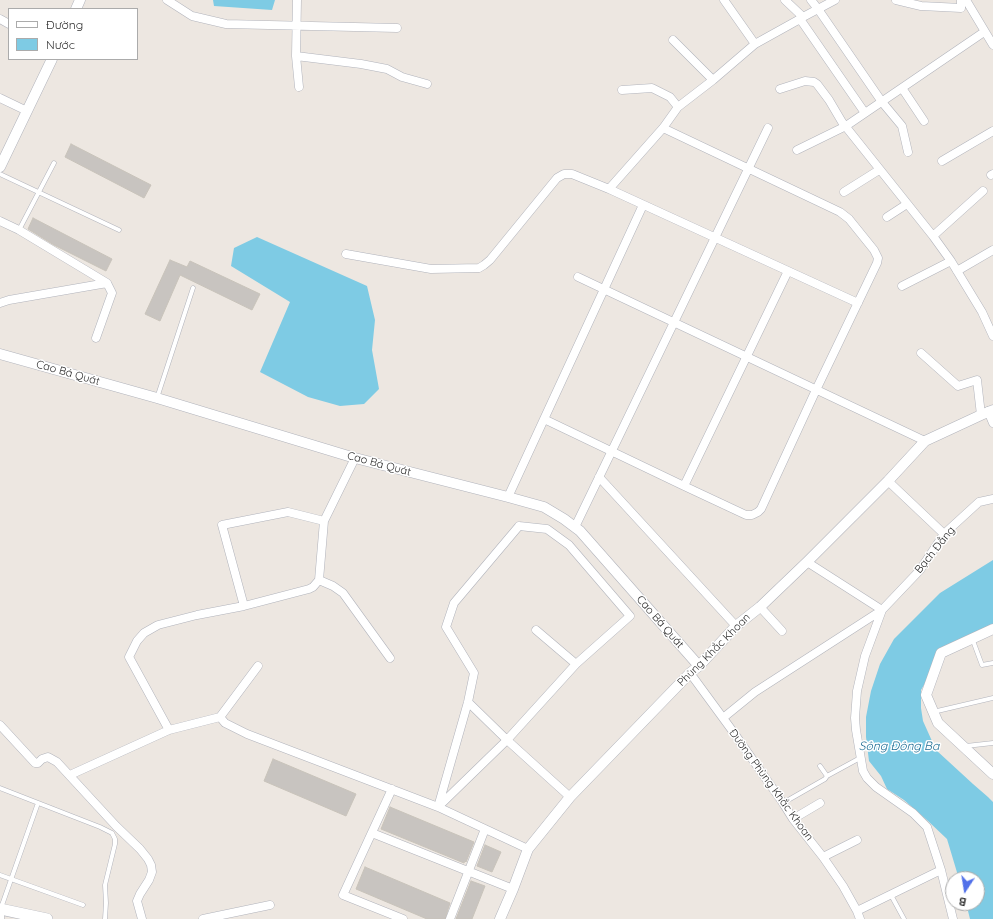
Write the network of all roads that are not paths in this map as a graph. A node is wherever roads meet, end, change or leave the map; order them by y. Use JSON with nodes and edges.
{"nodes":[{"id":1,"x":167,"y":0,"type":"edge"},
{"id":2,"x":297,"y":0,"type":"edge"},
{"id":3,"x":724,"y":0,"type":"edge"},
{"id":4,"x":785,"y":0,"type":"edge"},
{"id":5,"x":811,"y":0,"type":"edge"},
{"id":6,"x":835,"y":0,"type":"edge"},
{"id":7,"x":896,"y":0,"type":"edge"},
{"id":8,"x":967,"y":0,"type":"edge"},
{"id":9,"x":818,"y":9,"type":"junction"},
{"id":10,"x":802,"y":18,"type":"junction"},
{"id":11,"x":296,"y":26,"type":"junction"},
{"id":12,"x":397,"y":28,"type":"dead end"},
{"id":13,"x":984,"y":32,"type":"junction"},
{"id":14,"x":673,"y":40,"type":"dead end"},
{"id":15,"x":755,"y":44,"type":"junction"},
{"id":16,"x":993,"y":46,"type":"edge"},
{"id":17,"x":296,"y":56,"type":"junction"},
{"id":18,"x":52,"y":60,"type":"edge"},
{"id":19,"x":713,"y":80,"type":"junction"},
{"id":20,"x":427,"y":84,"type":"dead end"},
{"id":21,"x":299,"y":87,"type":"dead end"},
{"id":22,"x":902,"y":88,"type":"junction"},
{"id":23,"x":780,"y":89,"type":"dead end"},
{"id":24,"x":622,"y":90,"type":"dead end"},
{"id":25,"x":0,"y":98,"type":"edge"},
{"id":26,"x":882,"y":102,"type":"junction"},
{"id":27,"x":678,"y":107,"type":"junction"},
{"id":28,"x":27,"y":111,"type":"junction"},
{"id":29,"x":865,"y":113,"type":"junction"},
{"id":30,"x":924,"y":121,"type":"dead end"},
{"id":31,"x":846,"y":126,"type":"junction"},
{"id":32,"x":663,"y":128,"type":"junction"},
{"id":33,"x":768,"y":128,"type":"dead end"},
{"id":34,"x":993,"y":131,"type":"edge"},
{"id":35,"x":797,"y":150,"type":"dead end"},
{"id":36,"x":908,"y":152,"type":"dead end"},
{"id":37,"x":942,"y":161,"type":"dead end"},
{"id":38,"x":54,"y":163,"type":"dead end"},
{"id":39,"x":0,"y":167,"type":"edge"},
{"id":40,"x":748,"y":169,"type":"junction"},
{"id":41,"x":879,"y":170,"type":"junction"},
{"id":42,"x":0,"y":174,"type":"edge"},
{"id":43,"x":609,"y":189,"type":"junction"},
{"id":44,"x":983,"y":191,"type":"dead end"},
{"id":45,"x":39,"y":192,"type":"junction"},
{"id":46,"x":844,"y":192,"type":"dead end"},
{"id":47,"x":907,"y":204,"type":"junction"},
{"id":48,"x":643,"y":205,"type":"junction"},
{"id":49,"x":887,"y":217,"type":"dead end"},
{"id":50,"x":0,"y":221,"type":"edge"},
{"id":51,"x":19,"y":230,"type":"junction"},
{"id":52,"x":120,"y":230,"type":"dead end"},
{"id":53,"x":933,"y":236,"type":"junction"},
{"id":54,"x":715,"y":238,"type":"junction"},
{"id":55,"x":993,"y":250,"type":"edge"},
{"id":56,"x":346,"y":254,"type":"dead end"},
{"id":57,"x":951,"y":261,"type":"junction"},
{"id":58,"x":788,"y":271,"type":"junction"},
{"id":59,"x":957,"y":272,"type":"junction"},
{"id":60,"x":578,"y":276,"type":"dead end"},
{"id":61,"x":107,"y":283,"type":"junction"},
{"id":62,"x":902,"y":286,"type":"dead end"},
{"id":63,"x":193,"y":288,"type":"dead end"},
{"id":64,"x":604,"y":289,"type":"junction"},
{"id":65,"x":0,"y":303,"type":"edge"},
{"id":66,"x":858,"y":303,"type":"junction"},
{"id":67,"x":674,"y":322,"type":"junction"},
{"id":68,"x":993,"y":336,"type":"edge"},
{"id":69,"x":96,"y":338,"type":"dead end"},
{"id":70,"x":920,"y":353,"type":"dead end"},
{"id":71,"x":0,"y":354,"type":"edge"},
{"id":72,"x":746,"y":357,"type":"junction"},
{"id":73,"x":816,"y":390,"type":"junction"},
{"id":74,"x":157,"y":398,"type":"junction"},
{"id":75,"x":987,"y":412,"type":"edge"},
{"id":76,"x":544,"y":419,"type":"junction"},
{"id":77,"x":993,"y":423,"type":"edge"},
{"id":78,"x":925,"y":442,"type":"junction"},
{"id":79,"x":612,"y":452,"type":"junction"},
{"id":80,"x":355,"y":458,"type":"junction"},
{"id":81,"x":599,"y":478,"type":"junction"},
{"id":82,"x":888,"y":481,"type":"junction"},
{"id":83,"x":684,"y":486,"type":"junction"},
{"id":84,"x":508,"y":497,"type":"junction"},
{"id":85,"x":993,"y":499,"type":"edge"},
{"id":86,"x":324,"y":521,"type":"junction"},
{"id":87,"x":575,"y":527,"type":"junction"},
{"id":88,"x":944,"y":534,"type":"junction"},
{"id":89,"x":807,"y":562,"type":"junction"},
{"id":90,"x":319,"y":580,"type":"junction"},
{"id":91,"x":244,"y":606,"type":"junction"},
{"id":92,"x":760,"y":607,"type":"junction"},
{"id":93,"x":882,"y":610,"type":"junction"},
{"id":94,"x":736,"y":626,"type":"junction"},
{"id":95,"x":993,"y":629,"type":"edge"},
{"id":96,"x":536,"y":630,"type":"dead end"},
{"id":97,"x":782,"y":631,"type":"dead end"},
{"id":98,"x":972,"y":638,"type":"junction"},
{"id":99,"x":390,"y":658,"type":"dead end"},
{"id":100,"x":993,"y":663,"type":"edge"},
{"id":101,"x":576,"y":664,"type":"junction"},
{"id":102,"x":258,"y":666,"type":"dead end"},
{"id":103,"x":699,"y":666,"type":"junction"},
{"id":104,"x":690,"y":673,"type":"junction"},
{"id":105,"x":993,"y":698,"type":"edge"},
{"id":106,"x":468,"y":702,"type":"junction"},
{"id":107,"x":933,"y":712,"type":"junction"},
{"id":108,"x":220,"y":717,"type":"junction"},
{"id":109,"x":723,"y":718,"type":"junction"},
{"id":110,"x":0,"y":725,"type":"edge"},
{"id":111,"x":169,"y":730,"type":"junction"},
{"id":112,"x":507,"y":740,"type":"junction"},
{"id":113,"x":993,"y":743,"type":"edge"},
{"id":114,"x":963,"y":746,"type":"junction"},
{"id":115,"x":860,"y":758,"type":"junction"},
{"id":116,"x":820,"y":766,"type":"dead end"},
{"id":117,"x":993,"y":774,"type":"edge"},
{"id":118,"x":70,"y":775,"type":"junction"},
{"id":119,"x":826,"y":776,"type":"junction"},
{"id":120,"x":0,"y":788,"type":"edge"},
{"id":121,"x":392,"y":789,"type":"junction"},
{"id":122,"x":570,"y":797,"type":"junction"},
{"id":123,"x":38,"y":803,"type":"junction"},
{"id":124,"x":783,"y":803,"type":"junction"},
{"id":125,"x":820,"y":803,"type":"dead end"},
{"id":126,"x":438,"y":807,"type":"junction"},
{"id":127,"x":793,"y":819,"type":"junction"},
{"id":128,"x":485,"y":829,"type":"junction"},
{"id":129,"x":372,"y":833,"type":"junction"},
{"id":130,"x":857,"y":840,"type":"dead end"},
{"id":131,"x":528,"y":849,"type":"junction"},
{"id":132,"x":823,"y":857,"type":"junction"},
{"id":133,"x":941,"y":870,"type":"junction"},
{"id":134,"x":469,"y":871,"type":"junction"},
{"id":135,"x":0,"y":874,"type":"edge"},
{"id":136,"x":12,"y":879,"type":"junction"},
{"id":137,"x":513,"y":889,"type":"junction"},
{"id":138,"x":891,"y":895,"type":"junction"},
{"id":139,"x":83,"y":905,"type":"dead end"},
{"id":140,"x":270,"y":905,"type":"dead end"},
{"id":141,"x":0,"y":909,"type":"edge"},
{"id":142,"x":858,"y":915,"type":"edge"},
{"id":143,"x":0,"y":919,"type":"edge"},
{"id":144,"x":47,"y":919,"type":"edge"},
{"id":145,"x":105,"y":919,"type":"edge"},
{"id":146,"x":142,"y":919,"type":"edge"},
{"id":147,"x":203,"y":919,"type":"edge"},
{"id":148,"x":403,"y":919,"type":"edge"},
{"id":149,"x":450,"y":919,"type":"edge"},
{"id":150,"x":500,"y":919,"type":"edge"},
{"id":151,"x":904,"y":919,"type":"edge"},
{"id":152,"x":953,"y":919,"type":"edge"}],
"edges":[{"from":1,"to":11,"type":"street"},
{"from":2,"to":11,"type":"street"},
{"from":3,"to":15,"type":"street"},
{"from":4,"to":10,"type":"street"},
{"from":5,"to":9,"type":"street"},
{"from":6,"to":9,"type":"street"},
{"from":7,"to":8,"type":"street"},
{"from":8,"to":13,"type":"street"},
{"from":9,"to":10,"type":"street"},
{"from":9,"to":26,"type":"street"},
{"from":10,"to":15,"type":"street"},
{"from":10,"to":29,"type":"street"},
{"from":11,"to":12,"type":"street"},
{"from":11,"to":17,"type":"street"},
{"from":13,"to":16,"type":"street"},
{"from":13,"to":22,"type":"street"},
{"from":14,"to":19,"type":"street"},
{"from":15,"to":19,"type":"street"},
{"from":17,"to":20,"type":"street"},
{"from":17,"to":21,"type":"street"},
{"from":18,"to":28,"type":"street"},
{"from":19,"to":27,"type":"street"},
{"from":22,"to":26,"type":"street"},
{"from":22,"to":30,"type":"street"},
{"from":23,"to":31,"type":"street"},
{"from":24,"to":27,"type":"street"},
{"from":25,"to":28,"type":"street"},
{"from":26,"to":29,"type":"street"},
{"from":26,"to":36,"type":"street"},
{"from":27,"to":32,"type":"street"},
{"from":28,"to":39,"type":"street"},
{"from":29,"to":31,"type":"street"},
{"from":31,"to":35,"type":"street"},
{"from":31,"to":41,"type":"street"},
{"from":32,"to":40,"type":"street"},
{"from":32,"to":43,"type":"street"},
{"from":33,"to":40,"type":"street"},
{"from":34,"to":37,"type":"street"},
{"from":38,"to":45,"type":"lane"},
{"from":40,"to":54,"type":"street"},
{"from":40,"to":66,"type":"street"},
{"from":41,"to":46,"type":"street"},
{"from":41,"to":47,"type":"street"},
{"from":42,"to":45,"type":"lane"},
{"from":43,"to":48,"type":"street"},
{"from":43,"to":56,"type":"street"},
{"from":44,"to":53,"type":"street"},
{"from":45,"to":51,"type":"lane"},
{"from":45,"to":52,"type":"lane"},
{"from":47,"to":49,"type":"street"},
{"from":47,"to":53,"type":"street"},
{"from":48,"to":54,"type":"street"},
{"from":48,"to":64,"type":"street"},
{"from":50,"to":51,"type":"street"},
{"from":51,"to":61,"type":"street"},
{"from":53,"to":57,"type":"street"},
{"from":54,"to":58,"type":"street"},
{"from":54,"to":67,"type":"street"},
{"from":55,"to":59,"type":"street"},
{"from":57,"to":59,"type":"street"},
{"from":57,"to":62,"type":"street"},
{"from":58,"to":66,"type":"street"},
{"from":58,"to":72,"type":"street"},
{"from":59,"to":68,"type":"street"},
{"from":60,"to":64,"type":"street"},
{"from":61,"to":65,"type":"street"},
{"from":61,"to":69,"type":"street"},
{"from":63,"to":74,"type":"lane"},
{"from":64,"to":67,"type":"street"},
{"from":64,"to":76,"type":"street"},
{"from":66,"to":73,"type":"street"},
{"from":67,"to":72,"type":"street"},
{"from":67,"to":79,"type":"street"},
{"from":70,"to":75,"type":"street"},
{"from":71,"to":74,"type":"street","name":"Cao Bá Quát"},
{"from":72,"to":73,"type":"street"},
{"from":72,"to":83,"type":"street"},
{"from":73,"to":78,"type":"street"},
{"from":73,"to":83,"type":"street"},
{"from":74,"to":80,"type":"street","name":"Cao Bá Quát"},
{"from":75,"to":77,"type":"street"},
{"from":75,"to":78,"type":"street","name":"Phùng Khắc Khoan"},
{"from":76,"to":79,"type":"street"},
{"from":76,"to":84,"type":"street"},
{"from":78,"to":82,"type":"street","name":"Phùng Khắc Khoan"},
{"from":79,"to":81,"type":"street"},
{"from":79,"to":83,"type":"street"},
{"from":80,"to":84,"type":"street","name":"Cao Bá Quát"},
{"from":80,"to":86,"type":"street"},
{"from":81,"to":87,"type":"street"},
{"from":81,"to":94,"type":"street"},
{"from":82,"to":88,"type":"street"},
{"from":82,"to":89,"type":"street","name":"Phùng Khắc Khoan"},
{"from":84,"to":87,"type":"street","name":"Cao Bá Quát"},
{"from":85,"to":88,"type":"street","name":"Bạch Đằng"},
{"from":86,"to":90,"type":"street"},
{"from":86,"to":91,"type":"street"},
{"from":87,"to":103,"type":"street","name":"Cao Bá Quát"},
{"from":88,"to":93,"type":"street","name":"Bạch Đằng"},
{"from":89,"to":92,"type":"street","name":"Phùng Khắc Khoan"},
{"from":89,"to":93,"type":"street"},
{"from":90,"to":91,"type":"street"},
{"from":90,"to":99,"type":"street"},
{"from":91,"to":111,"type":"street"},
{"from":92,"to":94,"type":"street","name":"Phùng Khắc Khoan"},
{"from":92,"to":97,"type":"street"},
{"from":93,"to":109,"type":"street"},
{"from":93,"to":115,"type":"street"},
{"from":94,"to":103,"type":"street","name":"Phùng Khắc Khoan"},
{"from":95,"to":98,"type":"street"},
{"from":96,"to":101,"type":"street"},
{"from":98,"to":100,"type":"lane"},
{"from":98,"to":107,"type":"street"},
{"from":101,"to":106,"type":"street"},
{"from":101,"to":112,"type":"street"},
{"from":102,"to":108,"type":"street"},
{"from":103,"to":104,"type":"street","name":"Phùng Khắc Khoan"},
{"from":104,"to":109,"type":"street","name":"Đường Phùng Khắc Khoan"},
{"from":104,"to":122,"type":"street","name":"Phùng Khắc Khoan"},
{"from":105,"to":107,"type":"lane"},
{"from":106,"to":112,"type":"street"},
{"from":106,"to":126,"type":"street"},
{"from":107,"to":114,"type":"street"},
{"from":108,"to":111,"type":"street"},
{"from":108,"to":121,"type":"street"},
{"from":109,"to":124,"type":"street","name":"Đường Phùng Khắc Khoan"},
{"from":110,"to":118,"type":"street"},
{"from":111,"to":118,"type":"street"},
{"from":112,"to":122,"type":"street"},
{"from":112,"to":126,"type":"street"},
{"from":113,"to":114,"type":"lane"},
{"from":114,"to":117,"type":"street"},
{"from":115,"to":119,"type":"lane"},
{"from":115,"to":133,"type":"street"},
{"from":116,"to":119,"type":"lane"},
{"from":118,"to":146,"type":"street"},
{"from":119,"to":124,"type":"lane"},
{"from":120,"to":123,"type":"lane"},
{"from":121,"to":126,"type":"street"},
{"from":121,"to":129,"type":"street"},
{"from":122,"to":131,"type":"street","name":"Phùng Khắc Khoan"},
{"from":123,"to":136,"type":"lane"},
{"from":123,"to":145,"type":"lane"},
{"from":124,"to":127,"type":"street","name":"Đường Phùng Khắc Khoan"},
{"from":125,"to":127,"type":"street"},
{"from":126,"to":128,"type":"street"},
{"from":127,"to":132,"type":"street","name":"Đường Phùng Khắc Khoan"},
{"from":128,"to":131,"type":"street"},
{"from":128,"to":134,"type":"street"},
{"from":129,"to":134,"type":"street"},
{"from":129,"to":148,"type":"street"},
{"from":130,"to":132,"type":"street"},
{"from":131,"to":137,"type":"street","name":"Phùng Khắc Khoan"},
{"from":132,"to":142,"type":"street","name":"Đường Phùng Khắc Khoan"},
{"from":133,"to":138,"type":"street"},
{"from":133,"to":152,"type":"street"},
{"from":134,"to":137,"type":"street"},
{"from":134,"to":149,"type":"street"},
{"from":135,"to":136,"type":"lane"},
{"from":136,"to":139,"type":"lane"},
{"from":136,"to":141,"type":"lane"},
{"from":137,"to":150,"type":"street","name":"Phùng Khắc Khoan"},
{"from":138,"to":142,"type":"street"},
{"from":138,"to":151,"type":"lane"},
{"from":140,"to":147,"type":"street"},
{"from":141,"to":143,"type":"street"},
{"from":141,"to":144,"type":"main road"}]}
